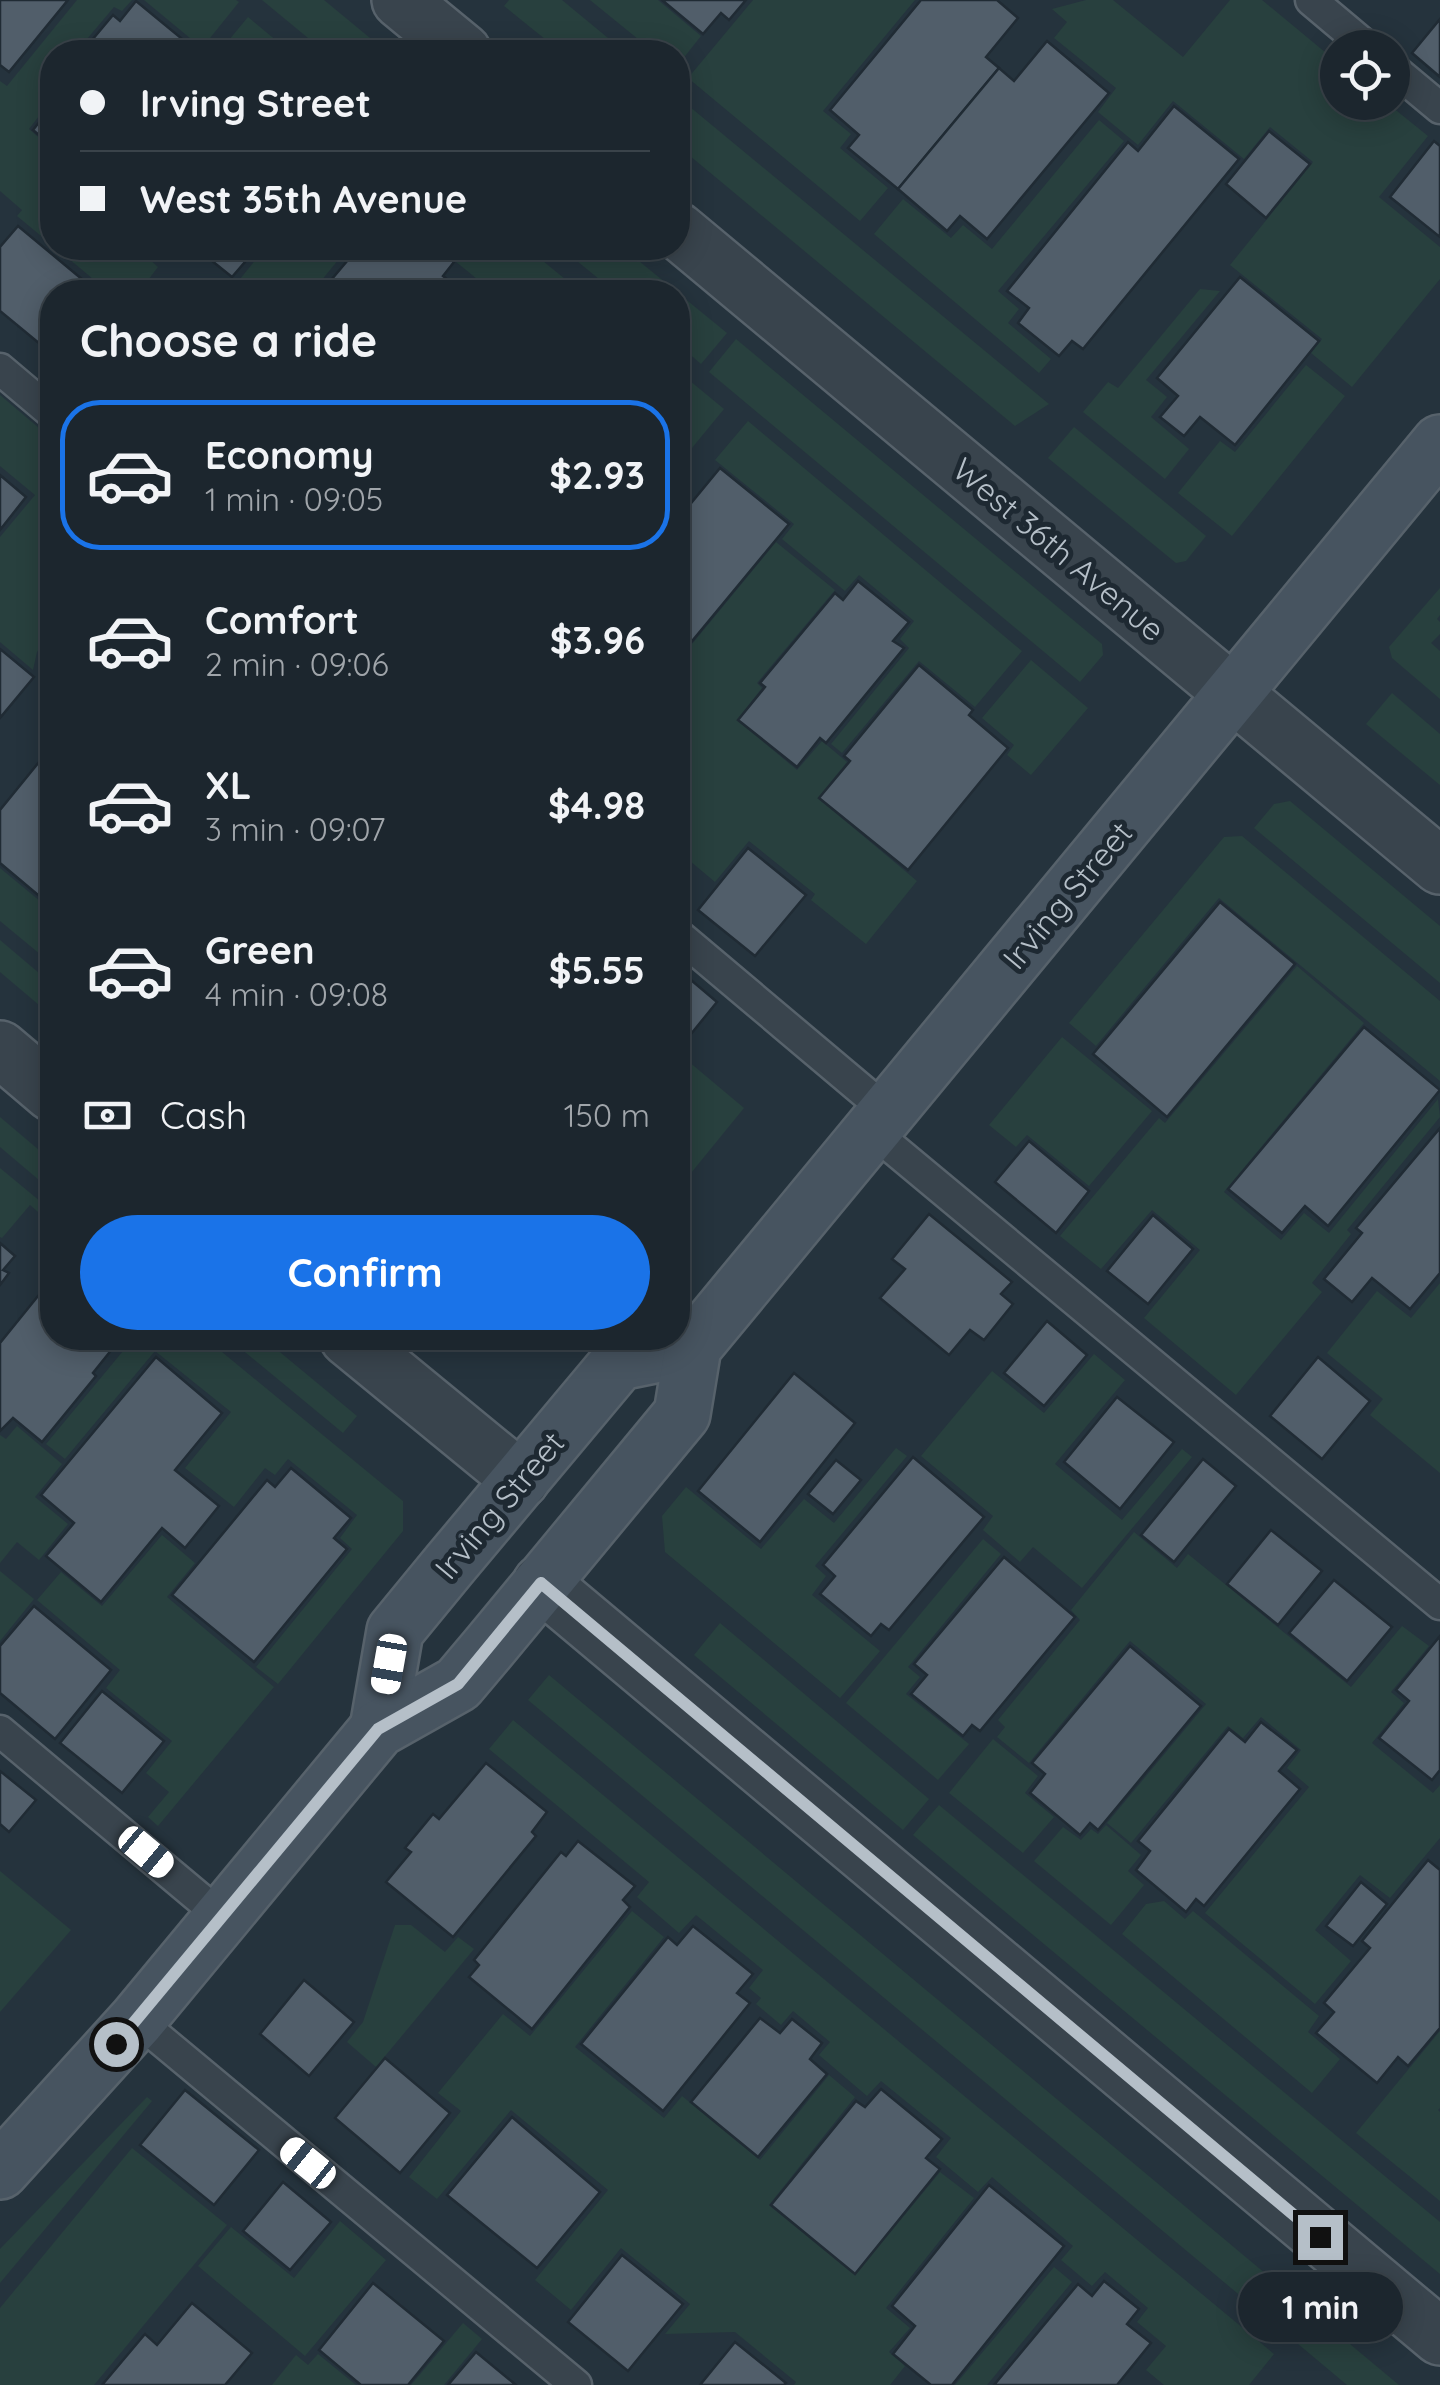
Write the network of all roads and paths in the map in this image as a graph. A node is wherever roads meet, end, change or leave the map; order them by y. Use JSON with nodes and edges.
{"nodes":[{"id":1,"x":400,"y":0,"type":"edge"},
{"id":2,"x":1311,"y":0,"type":"edge"},
{"id":3,"x":1347,"y":30,"type":"edge"},
{"id":4,"x":448,"y":40,"type":"edge"},
{"id":5,"x":1410,"y":83,"type":"edge"},
{"id":6,"x":1440,"y":108,"type":"edge"},
{"id":7,"x":690,"y":241,"type":"edge"},
{"id":8,"x":0,"y":369,"type":"edge"},
{"id":9,"x":40,"y":403,"type":"edge"},
{"id":10,"x":1440,"y":442,"type":"edge"},
{"id":11,"x":1233,"y":693,"type":"junction"},
{"id":12,"x":1440,"y":866,"type":"edge"},
{"id":13,"x":690,"y":946,"type":"edge"},
{"id":14,"x":0,"y":1049,"type":"edge"},
{"id":15,"x":40,"y":1083,"type":"edge"},
{"id":16,"x":880,"y":1121,"type":"junction"},
{"id":17,"x":693,"y":1347,"type":"junction"},
{"id":18,"x":690,"y":1348,"type":"edge"},
{"id":19,"x":363,"y":1350,"type":"edge"},
{"id":20,"x":678,"y":1350,"type":"edge"},
{"id":21,"x":521,"y":1480,"type":"junction"},
{"id":22,"x":541,"y":1583,"type":"junction"},
{"id":23,"x":1440,"y":1604,"type":"edge"},
{"id":24,"x":378,"y":1729,"type":"junction"},
{"id":25,"x":0,"y":1731,"type":"edge"},
{"id":26,"x":222,"y":1916,"type":"junction"},
{"id":27,"x":137,"y":2020,"type":"junction"},
{"id":28,"x":0,"y":2171,"type":"edge"},
{"id":29,"x":1440,"y":2337,"type":"edge"},
{"id":30,"x":576,"y":2385,"type":"edge"}],
"edges":[{"from":1,"to":4,"type":"street"},
{"from":2,"to":3,"type":"lane"},
{"from":5,"to":6,"type":"lane"},
{"from":7,"to":11,"type":"street","name":"West 36th Avenue"},
{"from":8,"to":9,"type":"lane"},
{"from":10,"to":11,"type":"main road","name":"Irving Street"},
{"from":11,"to":12,"type":"street","name":"West 36th Avenue"},
{"from":11,"to":16,"type":"main road","name":"Irving Street"},
{"from":13,"to":16,"type":"lane"},
{"from":14,"to":15,"type":"street"},
{"from":16,"to":17,"type":"main road","name":"Irving Street"},
{"from":16,"to":23,"type":"lane"},
{"from":17,"to":18,"type":"main road","name":"Irving Street"},
{"from":17,"to":22,"type":"main road","name":"Irving Street"},
{"from":19,"to":21,"type":"street"},
{"from":20,"to":21,"type":"main road","name":"Irving Street"},
{"from":21,"to":24,"type":"main road","name":"Irving Street"},
{"from":22,"to":24,"type":"main road","name":"Irving Street"},
{"from":22,"to":29,"type":"street"},
{"from":24,"to":26,"type":"main road","name":"Irving Street"},
{"from":25,"to":26,"type":"lane"},
{"from":26,"to":27,"type":"main road","name":"Irving Street"},
{"from":27,"to":28,"type":"main road","name":"Irving Street"},
{"from":27,"to":30,"type":"lane"}]}
